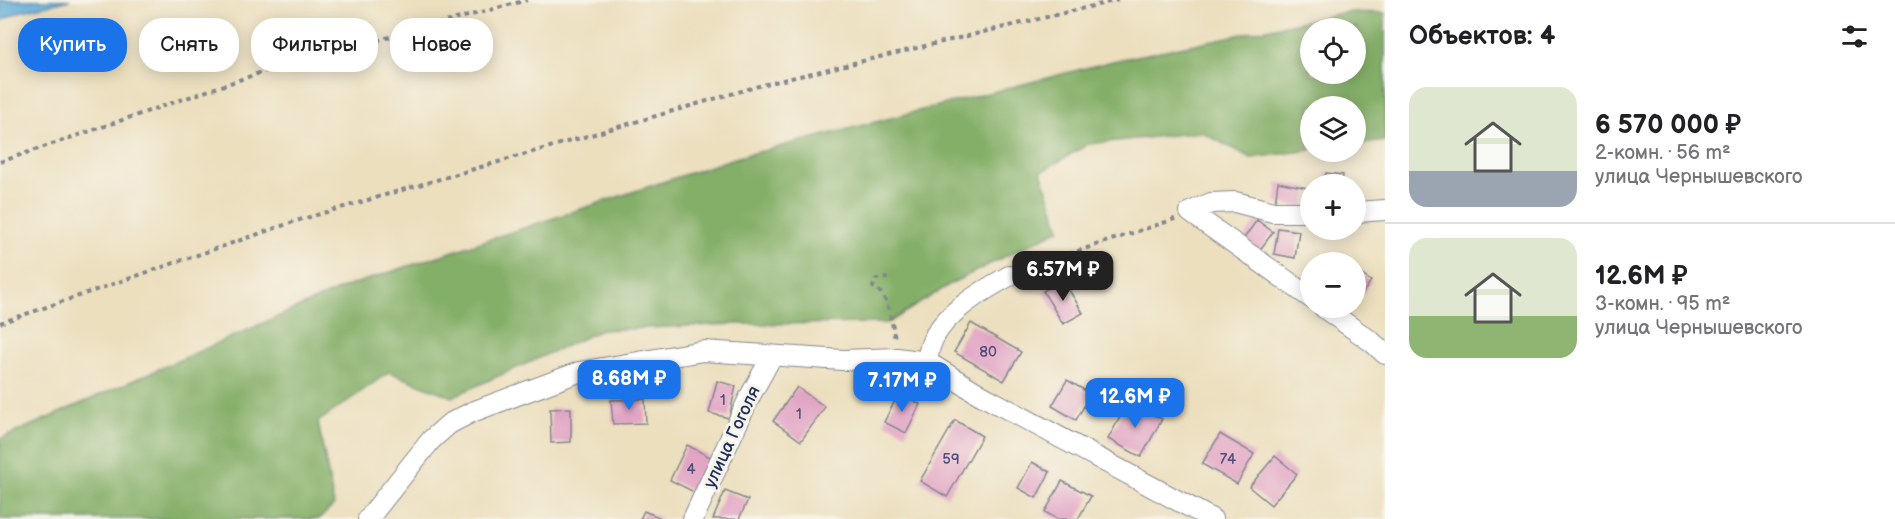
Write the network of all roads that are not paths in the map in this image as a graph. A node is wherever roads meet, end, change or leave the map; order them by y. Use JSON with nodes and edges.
{"nodes":[{"id":1,"x":1385,"y":210,"type":"edge"},
{"id":2,"x":1366,"y":211,"type":"edge"},
{"id":3,"x":1300,"y":212,"type":"edge"},
{"id":4,"x":1009,"y":276,"type":"road end"},
{"id":5,"x":1300,"y":290,"type":"edge"},
{"id":6,"x":1338,"y":318,"type":"edge"},
{"id":7,"x":1385,"y":354,"type":"edge"},
{"id":8,"x":772,"y":356,"type":"junction"},
{"id":9,"x":927,"y":362,"type":"junction"},
{"id":10,"x":368,"y":519,"type":"edge"},
{"id":11,"x":693,"y":519,"type":"edge"},
{"id":12,"x":1212,"y":519,"type":"edge"}],
"edges":[{"from":1,"to":2,"type":"street"},
{"from":3,"to":5,"type":"street"},
{"from":4,"to":9,"type":"street"},
{"from":6,"to":7,"type":"street"},
{"from":8,"to":9,"type":"street"},
{"from":8,"to":10,"type":"street"},
{"from":8,"to":11,"type":"street","name":"улица Гоголя"},
{"from":9,"to":12,"type":"street"}]}
